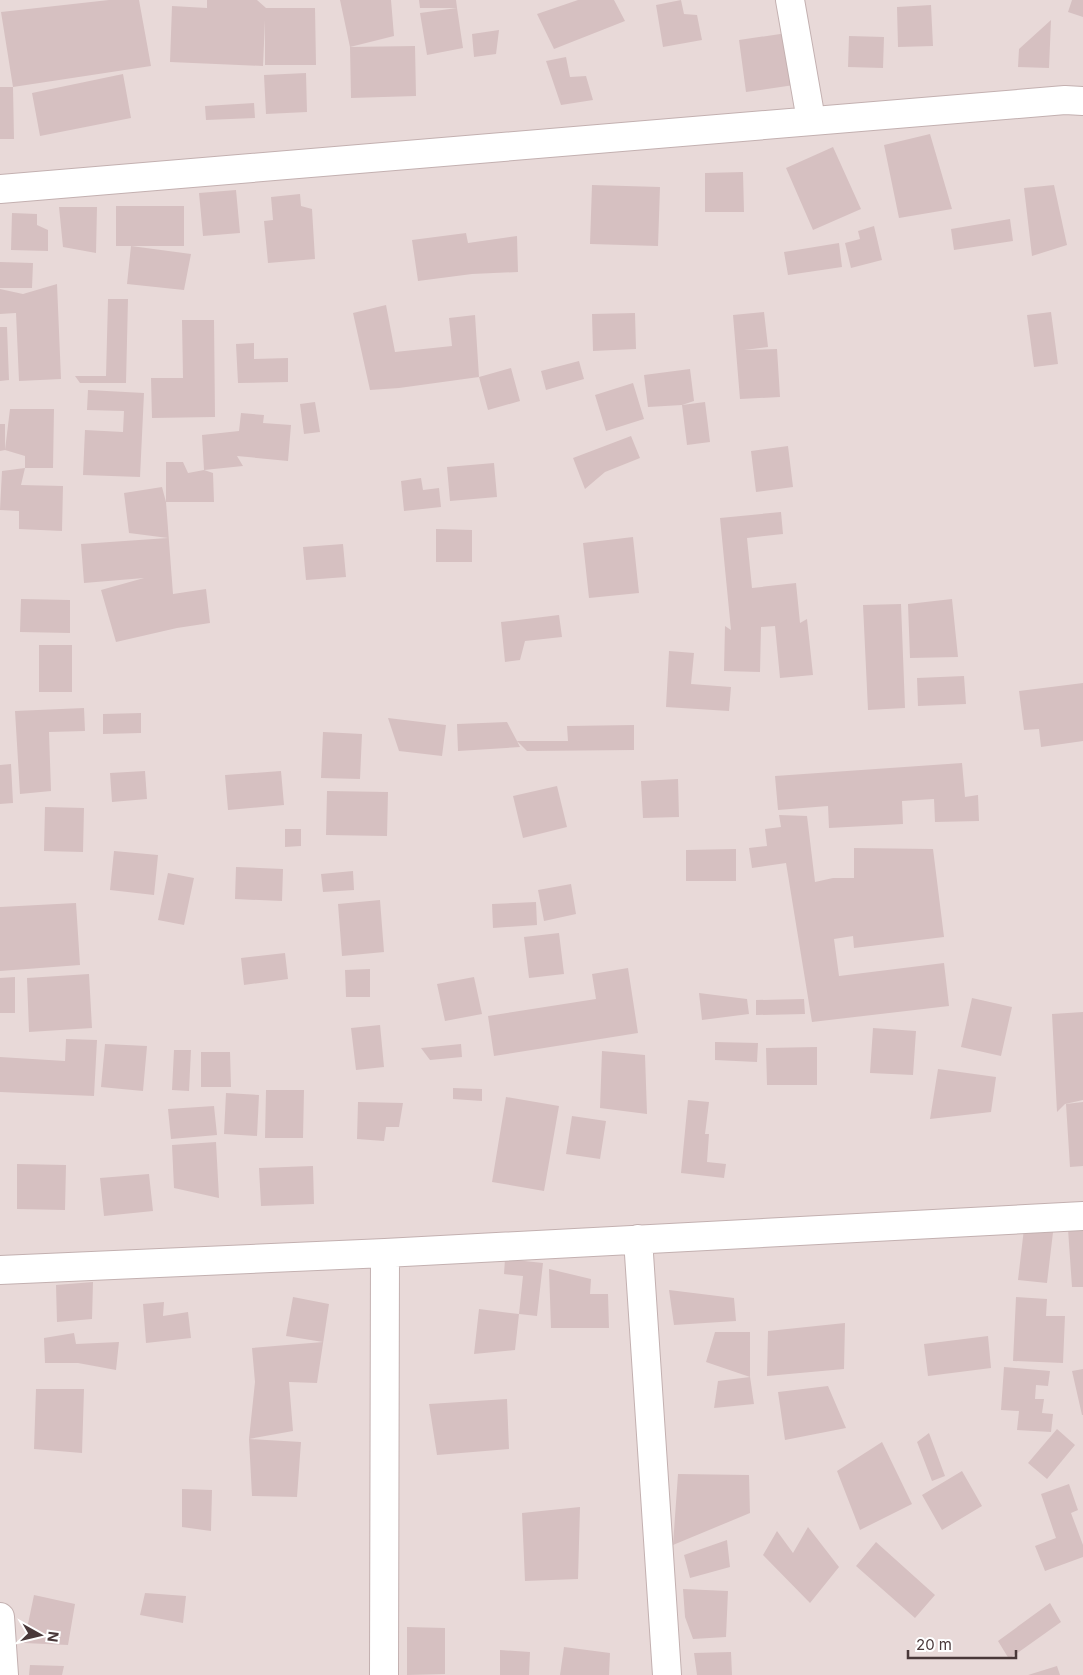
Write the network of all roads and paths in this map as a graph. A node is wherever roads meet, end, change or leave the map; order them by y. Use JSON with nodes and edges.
{"nodes":[{"id":1,"x":790,"y":0,"type":"edge"},
{"id":2,"x":1083,"y":101,"type":"edge"},
{"id":3,"x":811,"y":120,"type":"junction"},
{"id":4,"x":0,"y":188,"type":"edge"},
{"id":5,"x":1083,"y":1216,"type":"edge"},
{"id":6,"x":638,"y":1239,"type":"junction"},
{"id":7,"x":385,"y":1253,"type":"junction"},
{"id":8,"x":0,"y":1270,"type":"edge"},
{"id":9,"x":0,"y":1617,"type":"edge"},
{"id":10,"x":4,"y":1675,"type":"edge"},
{"id":11,"x":384,"y":1675,"type":"edge"},
{"id":12,"x":667,"y":1675,"type":"edge"}],
"edges":[{"from":1,"to":3,"type":"street"},
{"from":2,"to":3,"type":"street"},
{"from":3,"to":4,"type":"street"},
{"from":5,"to":6,"type":"street"},
{"from":6,"to":7,"type":"street"},
{"from":6,"to":12,"type":"street"},
{"from":7,"to":8,"type":"street"},
{"from":7,"to":11,"type":"street"},
{"from":9,"to":10,"type":"street"}]}
